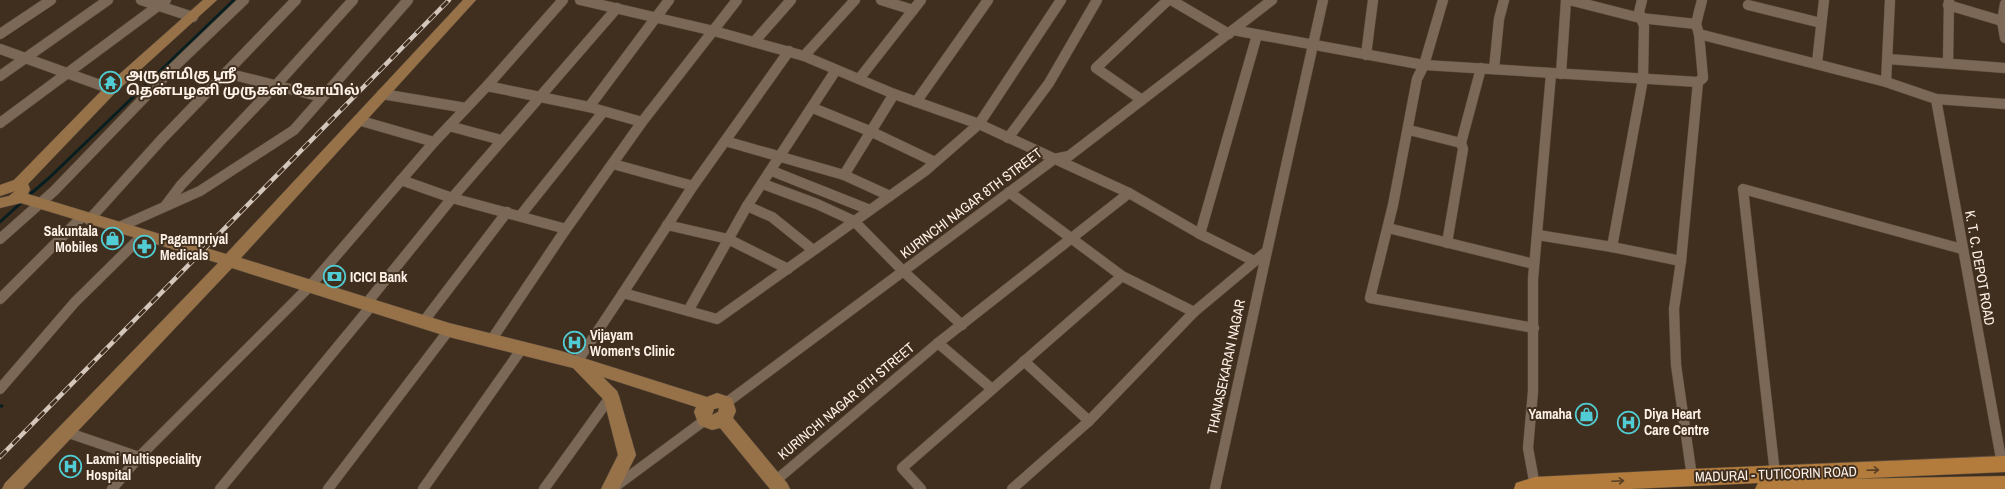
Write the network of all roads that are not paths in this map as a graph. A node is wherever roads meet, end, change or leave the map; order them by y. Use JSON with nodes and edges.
{"nodes":[{"id":1,"x":51,"y":0,"type":"edge"},
{"id":2,"x":108,"y":0,"type":"edge"},
{"id":3,"x":141,"y":0,"type":"edge"},
{"id":4,"x":166,"y":0,"type":"edge"},
{"id":5,"x":211,"y":0,"type":"edge"},
{"id":6,"x":244,"y":0,"type":"edge"},
{"id":7,"x":296,"y":0,"type":"edge"},
{"id":8,"x":353,"y":0,"type":"edge"},
{"id":9,"x":408,"y":0,"type":"edge"},
{"id":10,"x":470,"y":0,"type":"edge"},
{"id":11,"x":563,"y":0,"type":"edge"},
{"id":12,"x":580,"y":0,"type":"edge"},
{"id":13,"x":669,"y":0,"type":"edge"},
{"id":14,"x":737,"y":0,"type":"edge"},
{"id":15,"x":791,"y":0,"type":"edge"},
{"id":16,"x":855,"y":0,"type":"edge"},
{"id":17,"x":881,"y":0,"type":"edge"},
{"id":18,"x":921,"y":0,"type":"edge"},
{"id":19,"x":988,"y":0,"type":"edge"},
{"id":20,"x":1062,"y":0,"type":"edge"},
{"id":21,"x":1097,"y":0,"type":"edge"},
{"id":22,"x":1173,"y":0,"type":"edge"},
{"id":23,"x":1272,"y":0,"type":"edge"},
{"id":24,"x":1323,"y":0,"type":"edge"},
{"id":25,"x":1373,"y":0,"type":"edge"},
{"id":26,"x":1443,"y":0,"type":"edge"},
{"id":27,"x":1504,"y":0,"type":"edge"},
{"id":28,"x":1566,"y":0,"type":"edge"},
{"id":29,"x":1569,"y":0,"type":"edge"},
{"id":30,"x":1642,"y":0,"type":"edge"},
{"id":31,"x":1702,"y":0,"type":"edge"},
{"id":32,"x":1824,"y":0,"type":"edge"},
{"id":33,"x":1890,"y":0,"type":"edge"},
{"id":34,"x":1948,"y":3,"type":"edge"},
{"id":35,"x":2005,"y":4,"type":"edge"},
{"id":36,"x":1748,"y":5,"type":"dead end"},
{"id":37,"x":158,"y":6,"type":"junction"},
{"id":38,"x":618,"y":8,"type":"junction"},
{"id":39,"x":913,"y":10,"type":"junction"},
{"id":40,"x":193,"y":17,"type":"junction"},
{"id":41,"x":657,"y":18,"type":"junction"},
{"id":42,"x":1640,"y":18,"type":"junction"},
{"id":43,"x":2002,"y":21,"type":"junction"},
{"id":44,"x":1821,"y":23,"type":"junction"},
{"id":45,"x":1696,"y":24,"type":"junction"},
{"id":46,"x":714,"y":31,"type":"junction"},
{"id":47,"x":1231,"y":32,"type":"junction"},
{"id":48,"x":0,"y":34,"type":"edge"},
{"id":49,"x":1257,"y":34,"type":"junction"},
{"id":50,"x":1699,"y":34,"type":"junction"},
{"id":51,"x":2005,"y":38,"type":"edge"},
{"id":52,"x":754,"y":42,"type":"junction"},
{"id":53,"x":1312,"y":43,"type":"junction"},
{"id":54,"x":0,"y":49,"type":"edge"},
{"id":55,"x":790,"y":51,"type":"junction"},
{"id":56,"x":1366,"y":55,"type":"junction"},
{"id":57,"x":804,"y":56,"type":"junction"},
{"id":58,"x":25,"y":58,"type":"junction"},
{"id":59,"x":1888,"y":59,"type":"junction"},
{"id":60,"x":1817,"y":63,"type":"junction"},
{"id":61,"x":1948,"y":63,"type":"junction"},
{"id":62,"x":1424,"y":65,"type":"junction"},
{"id":63,"x":1481,"y":68,"type":"junction"},
{"id":64,"x":2005,"y":68,"type":"edge"},
{"id":65,"x":1494,"y":69,"type":"junction"},
{"id":66,"x":836,"y":70,"type":"junction"},
{"id":67,"x":67,"y":73,"type":"junction"},
{"id":68,"x":226,"y":73,"type":"junction"},
{"id":69,"x":1556,"y":74,"type":"junction"},
{"id":70,"x":0,"y":76,"type":"edge"},
{"id":71,"x":859,"y":79,"type":"junction"},
{"id":72,"x":1643,"y":79,"type":"junction"},
{"id":73,"x":1698,"y":82,"type":"junction"},
{"id":74,"x":1886,"y":82,"type":"junction"},
{"id":75,"x":277,"y":84,"type":"junction"},
{"id":76,"x":487,"y":86,"type":"junction"},
{"id":77,"x":111,"y":89,"type":"junction"},
{"id":78,"x":382,"y":94,"type":"junction"},
{"id":79,"x":894,"y":94,"type":"junction"},
{"id":80,"x":541,"y":96,"type":"junction"},
{"id":81,"x":322,"y":97,"type":"junction"},
{"id":82,"x":1936,"y":99,"type":"junction"},
{"id":83,"x":1142,"y":100,"type":"junction"},
{"id":84,"x":916,"y":102,"type":"junction"},
{"id":85,"x":2005,"y":104,"type":"edge"},
{"id":86,"x":466,"y":108,"type":"junction"},
{"id":87,"x":589,"y":108,"type":"junction"},
{"id":88,"x":813,"y":108,"type":"junction"},
{"id":89,"x":604,"y":112,"type":"junction"},
{"id":90,"x":358,"y":120,"type":"junction"},
{"id":91,"x":642,"y":122,"type":"junction"},
{"id":92,"x":0,"y":123,"type":"edge"},
{"id":93,"x":979,"y":124,"type":"junction"},
{"id":94,"x":449,"y":126,"type":"junction"},
{"id":95,"x":1409,"y":130,"type":"junction"},
{"id":96,"x":872,"y":132,"type":"junction"},
{"id":97,"x":1008,"y":138,"type":"junction"},
{"id":98,"x":501,"y":140,"type":"junction"},
{"id":99,"x":725,"y":141,"type":"junction"},
{"id":100,"x":434,"y":142,"type":"junction"},
{"id":101,"x":1461,"y":143,"type":"junction"},
{"id":102,"x":781,"y":157,"type":"junction"},
{"id":103,"x":1054,"y":159,"type":"junction"},
{"id":104,"x":936,"y":162,"type":"junction"},
{"id":105,"x":613,"y":164,"type":"junction"},
{"id":106,"x":772,"y":171,"type":"junction"},
{"id":107,"x":844,"y":175,"type":"junction"},
{"id":108,"x":401,"y":180,"type":"junction"},
{"id":109,"x":763,"y":184,"type":"junction"},
{"id":110,"x":693,"y":186,"type":"junction"},
{"id":111,"x":1009,"y":192,"type":"junction"},
{"id":112,"x":1129,"y":193,"type":"junction"},
{"id":113,"x":890,"y":196,"type":"junction"},
{"id":114,"x":13,"y":197,"type":"edge"},
{"id":115,"x":452,"y":198,"type":"junction"},
{"id":116,"x":748,"y":206,"type":"junction"},
{"id":117,"x":165,"y":207,"type":"junction"},
{"id":118,"x":870,"y":210,"type":"junction"},
{"id":119,"x":507,"y":212,"type":"junction"},
{"id":120,"x":520,"y":216,"type":"junction"},
{"id":121,"x":85,"y":218,"type":"junction"},
{"id":122,"x":854,"y":221,"type":"junction"},
{"id":123,"x":667,"y":225,"type":"junction"},
{"id":124,"x":117,"y":228,"type":"junction"},
{"id":125,"x":1388,"y":228,"type":"junction"},
{"id":126,"x":566,"y":229,"type":"junction"},
{"id":127,"x":1200,"y":234,"type":"junction"},
{"id":128,"x":1538,"y":235,"type":"junction"},
{"id":129,"x":142,"y":236,"type":"junction"},
{"id":130,"x":1071,"y":238,"type":"junction"},
{"id":131,"x":0,"y":239,"type":"edge"},
{"id":132,"x":728,"y":239,"type":"junction"},
{"id":133,"x":1447,"y":243,"type":"junction"},
{"id":134,"x":1612,"y":247,"type":"junction"},
{"id":135,"x":1962,"y":249,"type":"junction"},
{"id":136,"x":813,"y":250,"type":"junction"},
{"id":137,"x":1267,"y":251,"type":"junction"},
{"id":138,"x":1681,"y":260,"type":"junction"},
{"id":139,"x":229,"y":261,"type":"junction"},
{"id":140,"x":1254,"y":261,"type":"junction"},
{"id":141,"x":1534,"y":264,"type":"junction"},
{"id":142,"x":788,"y":268,"type":"junction"},
{"id":143,"x":903,"y":271,"type":"junction"},
{"id":144,"x":1122,"y":276,"type":"junction"},
{"id":145,"x":310,"y":286,"type":"junction"},
{"id":146,"x":622,"y":293,"type":"junction"},
{"id":147,"x":0,"y":299,"type":"edge"},
{"id":148,"x":369,"y":304,"type":"junction"},
{"id":149,"x":688,"y":311,"type":"junction"},
{"id":150,"x":1194,"y":312,"type":"junction"},
{"id":151,"x":424,"y":321,"type":"junction"},
{"id":152,"x":962,"y":324,"type":"junction"},
{"id":153,"x":1534,"y":328,"type":"junction"},
{"id":154,"x":449,"y":330,"type":"junction"},
{"id":155,"x":490,"y":342,"type":"junction"},
{"id":156,"x":938,"y":343,"type":"junction"},
{"id":157,"x":523,"y":347,"type":"junction"},
{"id":158,"x":577,"y":362,"type":"junction"},
{"id":159,"x":1024,"y":362,"type":"junction"},
{"id":160,"x":0,"y":389,"type":"edge"},
{"id":161,"x":992,"y":389,"type":"junction"},
{"id":162,"x":611,"y":396,"type":"junction"},
{"id":163,"x":724,"y":411,"type":"junction"},
{"id":164,"x":706,"y":412,"type":"junction"},
{"id":165,"x":1089,"y":421,"type":"junction"},
{"id":166,"x":66,"y":432,"type":"junction"},
{"id":167,"x":139,"y":458,"type":"junction"},
{"id":168,"x":2003,"y":464,"type":"edge"},
{"id":169,"x":1775,"y":474,"type":"junction"},
{"id":170,"x":1692,"y":477,"type":"junction"},
{"id":171,"x":778,"y":485,"type":"edge"},
{"id":172,"x":2005,"y":485,"type":"edge"},
{"id":173,"x":1529,"y":487,"type":"edge"},
{"id":174,"x":1826,"y":488,"type":"edge"},
{"id":175,"x":11,"y":489,"type":"edge"},
{"id":176,"x":112,"y":489,"type":"edge"},
{"id":177,"x":220,"y":489,"type":"edge"},
{"id":178,"x":328,"y":489,"type":"edge"},
{"id":179,"x":423,"y":489,"type":"edge"},
{"id":180,"x":544,"y":489,"type":"edge"},
{"id":181,"x":611,"y":489,"type":"edge"},
{"id":182,"x":921,"y":489,"type":"edge"},
{"id":183,"x":1012,"y":489,"type":"edge"},
{"id":184,"x":1215,"y":489,"type":"edge"},
{"id":185,"x":1764,"y":489,"type":"edge"}],
"edges":[{"from":1,"to":48,"type":"street"},
{"from":2,"to":58,"type":"street"},
{"from":3,"to":37,"type":"street"},
{"from":4,"to":37,"type":"street"},
{"from":5,"to":40,"type":"street"},
{"from":6,"to":114,"type":"street"},
{"from":7,"to":68,"type":"street"},
{"from":8,"to":75,"type":"street"},
{"from":9,"to":81,"type":"street"},
{"from":10,"to":78,"type":"street"},
{"from":11,"to":76,"type":"street"},
{"from":12,"to":38,"type":"street"},
{"from":13,"to":41,"type":"street"},
{"from":14,"to":46,"type":"street"},
{"from":15,"to":52,"type":"street"},
{"from":16,"to":57,"type":"street"},
{"from":17,"to":39,"type":"street"},
{"from":18,"to":39,"type":"street"},
{"from":19,"to":84,"type":"street"},
{"from":20,"to":93,"type":"street"},
{"from":21,"to":97,"type":"street"},
{"from":22,"to":47,"type":"street"},
{"from":22,"to":83,"type":"street"},
{"from":23,"to":47,"type":"street","name":"KURINCHI NAGAR 8TH STREET"},
{"from":24,"to":53,"type":"street","name":"THANASEKARAN NAGAR"},
{"from":25,"to":56,"type":"street"},
{"from":26,"to":62,"type":"street"},
{"from":27,"to":65,"type":"street"},
{"from":28,"to":69,"type":"street"},
{"from":29,"to":42,"type":"street"},
{"from":30,"to":42,"type":"street"},
{"from":31,"to":45,"type":"street"},
{"from":32,"to":44,"type":"street"},
{"from":33,"to":59,"type":"street"},
{"from":34,"to":43,"type":"street"},
{"from":34,"to":61,"type":"street"},
{"from":35,"to":43,"type":"street"},
{"from":36,"to":44,"type":"street"},
{"from":37,"to":40,"type":"street"},
{"from":37,"to":67,"type":"street"},
{"from":38,"to":41,"type":"street"},
{"from":38,"to":80,"type":"street"},
{"from":39,"to":71,"type":"street"},
{"from":40,"to":77,"type":"street"},
{"from":41,"to":46,"type":"street"},
{"from":41,"to":87,"type":"street"},
{"from":42,"to":45,"type":"street"},
{"from":42,"to":72,"type":"street"},
{"from":43,"to":51,"type":"street"},
{"from":44,"to":60,"type":"street"},
{"from":45,"to":50,"type":"street"},
{"from":46,"to":52,"type":"street"},
{"from":46,"to":91,"type":"street"},
{"from":47,"to":49,"type":"street"},
{"from":47,"to":83,"type":"street","name":"KURINCHI NAGAR 8TH STREET"},
{"from":49,"to":53,"type":"street"},
{"from":49,"to":127,"type":"street"},
{"from":50,"to":60,"type":"street"},
{"from":50,"to":73,"type":"street"},
{"from":52,"to":55,"type":"street"},
{"from":53,"to":56,"type":"street"},
{"from":53,"to":137,"type":"street","name":"THANASEKARAN NAGAR"},
{"from":54,"to":58,"type":"street"},
{"from":55,"to":57,"type":"street"},
{"from":55,"to":99,"type":"street"},
{"from":56,"to":62,"type":"street"},
{"from":57,"to":66,"type":"street"},
{"from":58,"to":67,"type":"street"},
{"from":58,"to":70,"type":"street"},
{"from":59,"to":61,"type":"street"},
{"from":59,"to":74,"type":"street"},
{"from":60,"to":74,"type":"street"},
{"from":61,"to":64,"type":"street"},
{"from":62,"to":63,"type":"street"},
{"from":62,"to":95,"type":"street"},
{"from":63,"to":65,"type":"street"},
{"from":63,"to":101,"type":"street"},
{"from":65,"to":69,"type":"street"},
{"from":66,"to":71,"type":"street"},
{"from":66,"to":88,"type":"street"},
{"from":67,"to":77,"type":"street"},
{"from":67,"to":92,"type":"street"},
{"from":68,"to":75,"type":"street"},
{"from":68,"to":121,"type":"street"},
{"from":69,"to":72,"type":"street"},
{"from":69,"to":128,"type":"street"},
{"from":71,"to":79,"type":"street"},
{"from":72,"to":73,"type":"street"},
{"from":72,"to":134,"type":"street"},
{"from":73,"to":138,"type":"street"},
{"from":74,"to":82,"type":"street"},
{"from":75,"to":81,"type":"street"},
{"from":75,"to":117,"type":"street"},
{"from":76,"to":80,"type":"street"},
{"from":76,"to":86,"type":"street"},
{"from":77,"to":114,"type":"street"},
{"from":78,"to":86,"type":"street"},
{"from":78,"to":90,"type":"street"},
{"from":79,"to":84,"type":"street"},
{"from":79,"to":96,"type":"street"},
{"from":80,"to":87,"type":"street"},
{"from":80,"to":98,"type":"street"},
{"from":81,"to":117,"type":"street"},
{"from":82,"to":85,"type":"street"},
{"from":82,"to":135,"type":"street","name":"K. T. C. DEPOT ROAD"},
{"from":83,"to":103,"type":"street","name":"KURINCHI NAGAR 8TH STREET"},
{"from":84,"to":93,"type":"street"},
{"from":86,"to":94,"type":"street"},
{"from":87,"to":89,"type":"street"},
{"from":88,"to":96,"type":"street"},
{"from":88,"to":102,"type":"street"},
{"from":89,"to":91,"type":"street"},
{"from":89,"to":120,"type":"street"},
{"from":90,"to":100,"type":"street"},
{"from":90,"to":139,"type":"street"},
{"from":91,"to":105,"type":"street"},
{"from":93,"to":97,"type":"street"},
{"from":93,"to":104,"type":"street"},
{"from":94,"to":98,"type":"street"},
{"from":94,"to":100,"type":"street"},
{"from":95,"to":101,"type":"street"},
{"from":95,"to":125,"type":"street"},
{"from":96,"to":104,"type":"street"},
{"from":96,"to":107,"type":"street"},
{"from":97,"to":103,"type":"street"},
{"from":98,"to":115,"type":"street"},
{"from":99,"to":102,"type":"street"},
{"from":99,"to":110,"type":"street"},
{"from":100,"to":108,"type":"street"},
{"from":101,"to":133,"type":"street"},
{"from":102,"to":106,"type":"street"},
{"from":102,"to":107,"type":"street"},
{"from":103,"to":111,"type":"street","name":"KURINCHI NAGAR 8TH STREET"},
{"from":103,"to":112,"type":"street"},
{"from":104,"to":113,"type":"street"},
{"from":105,"to":110,"type":"street"},
{"from":105,"to":126,"type":"street"},
{"from":106,"to":109,"type":"street"},
{"from":106,"to":118,"type":"street"},
{"from":107,"to":113,"type":"street"},
{"from":108,"to":115,"type":"street"},
{"from":108,"to":145,"type":"street"},
{"from":109,"to":116,"type":"street"},
{"from":109,"to":122,"type":"street"},
{"from":110,"to":123,"type":"street"},
{"from":111,"to":130,"type":"street"},
{"from":111,"to":143,"type":"street","name":"KURINCHI NAGAR 8TH STREET"},
{"from":112,"to":127,"type":"street"},
{"from":112,"to":130,"type":"street","name":"KURINCHI NAGAR 9TH STREET"},
{"from":113,"to":118,"type":"street"},
{"from":114,"to":121,"type":"street"},
{"from":114,"to":131,"type":"street"},
{"from":115,"to":119,"type":"street"},
{"from":115,"to":148,"type":"street"},
{"from":116,"to":132,"type":"street"},
{"from":116,"to":136,"type":"street"},
{"from":117,"to":124,"type":"street"},
{"from":118,"to":122,"type":"street"},
{"from":119,"to":120,"type":"street"},
{"from":119,"to":151,"type":"street"},
{"from":120,"to":126,"type":"street"},
{"from":121,"to":124,"type":"street"},
{"from":121,"to":147,"type":"street"},
{"from":122,"to":136,"type":"street"},
{"from":122,"to":143,"type":"street"},
{"from":123,"to":132,"type":"street"},
{"from":123,"to":146,"type":"street"},
{"from":124,"to":129,"type":"street"},
{"from":125,"to":133,"type":"street"},
{"from":125,"to":153,"type":"street"},
{"from":126,"to":155,"type":"street"},
{"from":127,"to":140,"type":"street"},
{"from":128,"to":134,"type":"street"},
{"from":128,"to":141,"type":"street"},
{"from":129,"to":139,"type":"street"},
{"from":129,"to":160,"type":"street"},
{"from":130,"to":144,"type":"street"},
{"from":130,"to":152,"type":"street","name":"KURINCHI NAGAR 9TH STREET"},
{"from":132,"to":142,"type":"street"},
{"from":132,"to":149,"type":"street"},
{"from":133,"to":141,"type":"street"},
{"from":134,"to":138,"type":"street"},
{"from":135,"to":168,"type":"street","name":"K. T. C. DEPOT ROAD"},
{"from":135,"to":169,"type":"street"},
{"from":136,"to":142,"type":"street"},
{"from":137,"to":140,"type":"street"},
{"from":137,"to":184,"type":"street","name":"THANASEKARAN NAGAR"},
{"from":138,"to":170,"type":"street"},
{"from":139,"to":145,"type":"street"},
{"from":139,"to":166,"type":"street"},
{"from":140,"to":150,"type":"street"},
{"from":141,"to":153,"type":"street"},
{"from":142,"to":149,"type":"street"},
{"from":143,"to":152,"type":"street"},
{"from":143,"to":163,"type":"street","name":"KURINCHI NAGAR 8TH STREET"},
{"from":144,"to":150,"type":"street"},
{"from":144,"to":159,"type":"street"},
{"from":145,"to":148,"type":"street"},
{"from":145,"to":167,"type":"street"},
{"from":146,"to":149,"type":"street"},
{"from":146,"to":158,"type":"street"},
{"from":148,"to":151,"type":"street"},
{"from":148,"to":177,"type":"street"},
{"from":150,"to":165,"type":"street"},
{"from":151,"to":154,"type":"street"},
{"from":152,"to":156,"type":"street","name":"KURINCHI NAGAR 9TH STREET"},
{"from":153,"to":173,"type":"street"},
{"from":154,"to":155,"type":"street"},
{"from":154,"to":178,"type":"street"},
{"from":155,"to":157,"type":"street"},
{"from":156,"to":161,"type":"street"},
{"from":156,"to":171,"type":"street","name":"KURINCHI NAGAR 9TH STREET"},
{"from":157,"to":158,"type":"street"},
{"from":157,"to":179,"type":"street"},
{"from":158,"to":162,"type":"street"},
{"from":158,"to":164,"type":"street"},
{"from":159,"to":161,"type":"street"},
{"from":159,"to":165,"type":"street"},
{"from":161,"to":182,"type":"street"},
{"from":162,"to":180,"type":"street"},
{"from":162,"to":181,"type":"street"},
{"from":163,"to":164,"type":"street"},
{"from":163,"to":171,"type":"street"},
{"from":164,"to":181,"type":"street"},
{"from":165,"to":183,"type":"street"},
{"from":166,"to":167,"type":"street"},
{"from":166,"to":175,"type":"street"},
{"from":167,"to":176,"type":"street"},
{"from":169,"to":168,"type":"main road","name":"MADURAI - TUTICORIN ROAD","one_way":true},
{"from":169,"to":170,"type":"main road","name":"MADURAI - TUTICORIN ROAD"},
{"from":173,"to":170,"type":"main road","name":"MADURAI - TUTICORIN ROAD","one_way":true},
{"from":172,"to":174,"type":"main road","name":"MADURAI - TUTICORIN ROAD"},
{"from":174,"to":185,"type":"main road","name":"MADURAI - TUTICORIN ROAD"}]}
